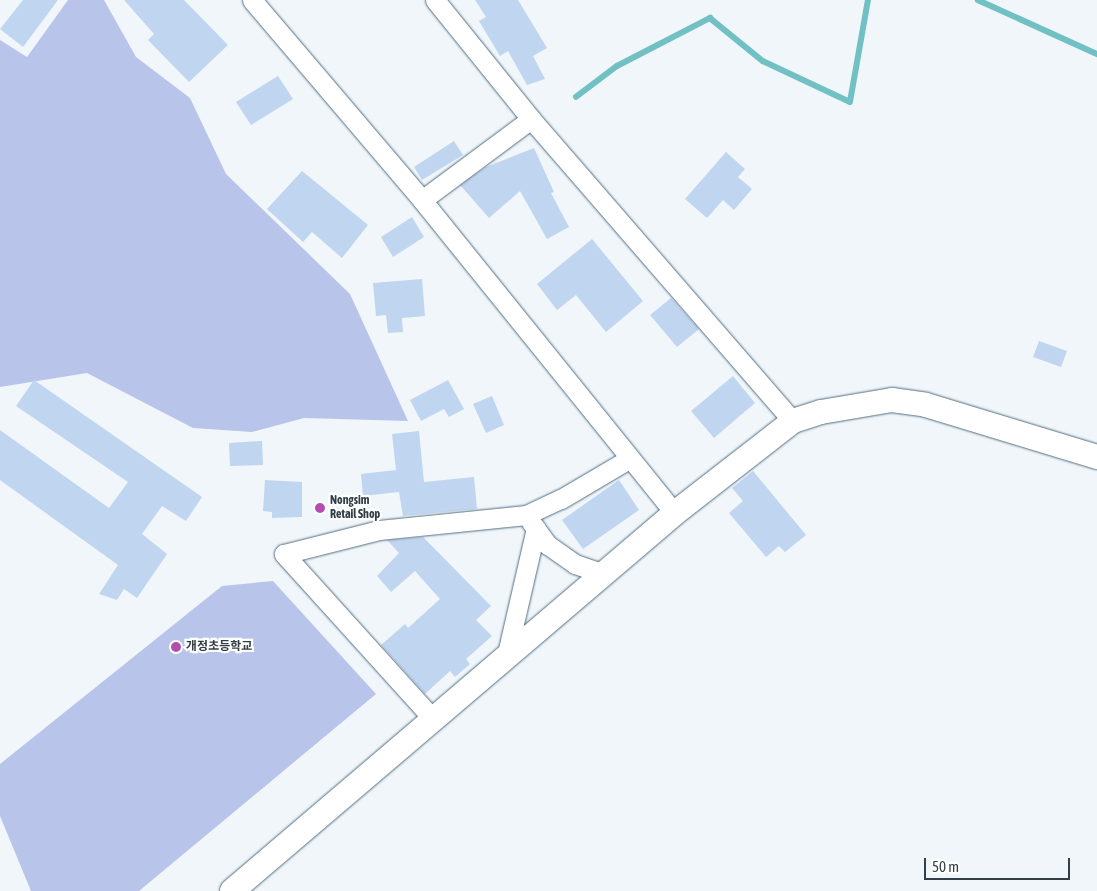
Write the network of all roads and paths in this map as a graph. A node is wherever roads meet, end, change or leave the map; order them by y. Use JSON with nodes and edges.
{"nodes":[{"id":1,"x":252,"y":0,"type":"edge"},
{"id":2,"x":435,"y":0,"type":"edge"},
{"id":3,"x":531,"y":119,"type":"junction"},
{"id":4,"x":422,"y":200,"type":"junction"},
{"id":5,"x":793,"y":421,"type":"junction"},
{"id":6,"x":1097,"y":457,"type":"edge"},
{"id":7,"x":629,"y":459,"type":"junction"},
{"id":8,"x":675,"y":513,"type":"junction"},
{"id":9,"x":531,"y":521,"type":"junction"},
{"id":10,"x":604,"y":574,"type":"junction"},
{"id":11,"x":506,"y":658,"type":"junction"},
{"id":12,"x":434,"y":720,"type":"junction"},
{"id":13,"x":232,"y":891,"type":"edge"}],
"edges":[{"from":1,"to":4,"type":"street"},
{"from":2,"to":3,"type":"street"},
{"from":3,"to":4,"type":"street"},
{"from":3,"to":5,"type":"street"},
{"from":4,"to":7,"type":"street"},
{"from":5,"to":6,"type":"street"},
{"from":5,"to":8,"type":"street"},
{"from":7,"to":8,"type":"street"},
{"from":7,"to":9,"type":"street"},
{"from":8,"to":10,"type":"street"},
{"from":9,"to":10,"type":"street"},
{"from":9,"to":11,"type":"street"},
{"from":9,"to":12,"type":"street"},
{"from":10,"to":11,"type":"street"},
{"from":11,"to":12,"type":"street"},
{"from":12,"to":13,"type":"street"}]}
